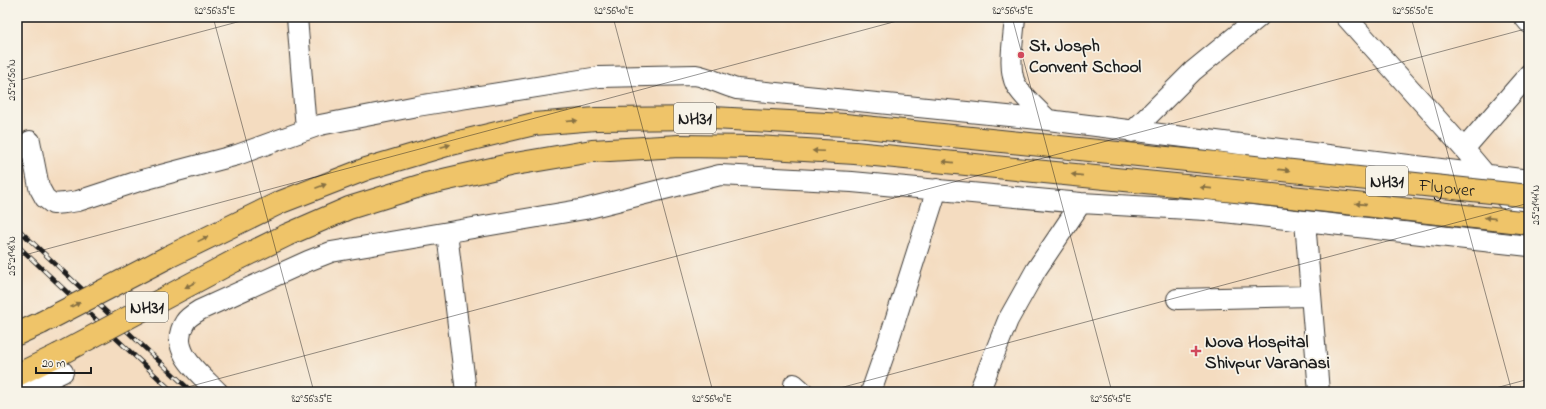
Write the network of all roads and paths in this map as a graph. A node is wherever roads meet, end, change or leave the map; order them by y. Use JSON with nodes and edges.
{"nodes":[{"id":1,"x":297,"y":17,"type":"edge"},
{"id":2,"x":1015,"y":17,"type":"edge"},
{"id":3,"x":1260,"y":17,"type":"edge"},
{"id":4,"x":1346,"y":17,"type":"edge"},
{"id":5,"x":1524,"y":17,"type":"edge"},
{"id":6,"x":1529,"y":23,"type":"edge"},
{"id":7,"x":1529,"y":74,"type":"edge"},
{"id":8,"x":1048,"y":120,"type":"junction"},
{"id":9,"x":306,"y":129,"type":"junction"},
{"id":10,"x":1132,"y":132,"type":"junction"},
{"id":11,"x":30,"y":141,"type":"dead end"},
{"id":12,"x":1464,"y":149,"type":"junction"},
{"id":13,"x":1485,"y":176,"type":"junction"},
{"id":14,"x":1529,"y":180,"type":"edge"},
{"id":15,"x":937,"y":189,"type":"junction"},
{"id":16,"x":1529,"y":196,"type":"edge"},
{"id":17,"x":1081,"y":203,"type":"junction"},
{"id":18,"x":1306,"y":221,"type":"junction"},
{"id":19,"x":1529,"y":223,"type":"edge"},
{"id":20,"x":1529,"y":226,"type":"edge"},
{"id":21,"x":447,"y":233,"type":"junction"},
{"id":22,"x":1529,"y":246,"type":"edge"},
{"id":23,"x":1311,"y":296,"type":"junction"},
{"id":24,"x":1177,"y":299,"type":"dead end"},
{"id":25,"x":17,"y":334,"type":"edge"},
{"id":26,"x":61,"y":363,"type":"junction"},
{"id":27,"x":17,"y":375,"type":"edge"},
{"id":28,"x":22,"y":392,"type":"edge"},
{"id":29,"x":218,"y":392,"type":"edge"},
{"id":30,"x":466,"y":392,"type":"edge"},
{"id":31,"x":870,"y":392,"type":"edge"},
{"id":32,"x":978,"y":392,"type":"edge"},
{"id":33,"x":1319,"y":392,"type":"edge"}],
"edges":[{"from":1,"to":9,"type":"street"},
{"from":2,"to":8,"type":"street"},
{"from":3,"to":10,"type":"street"},
{"from":4,"to":12,"type":"street"},
{"from":5,"to":6,"type":"street"},
{"from":7,"to":12,"type":"street"},
{"from":8,"to":9,"type":"street"},
{"from":8,"to":10,"type":"street"},
{"from":9,"to":11,"type":"street"},
{"from":10,"to":13,"type":"street"},
{"from":12,"to":13,"type":"street"},
{"from":13,"to":14,"type":"street"},
{"from":13,"to":20,"type":"street"},
{"from":15,"to":17,"type":"street"},
{"from":15,"to":21,"type":"street"},
{"from":15,"to":31,"type":"street"},
{"from":25,"to":16,"type":"highway","name":"Flyover","number":"NH31","one_way":true,"bridge":true},
{"from":17,"to":18,"type":"street"},
{"from":17,"to":32,"type":"street"},
{"from":18,"to":22,"type":"street"},
{"from":18,"to":23,"type":"street"},
{"from":19,"to":26,"type":"highway","name":"Flyover","number":"NH31","one_way":true,"bridge":true},
{"from":21,"to":29,"type":"street"},
{"from":21,"to":30,"type":"street"},
{"from":23,"to":24,"type":"street"},
{"from":23,"to":33,"type":"street"},
{"from":26,"to":27,"type":"highway","number":"NH31"},
{"from":26,"to":28,"type":"street"}]}
